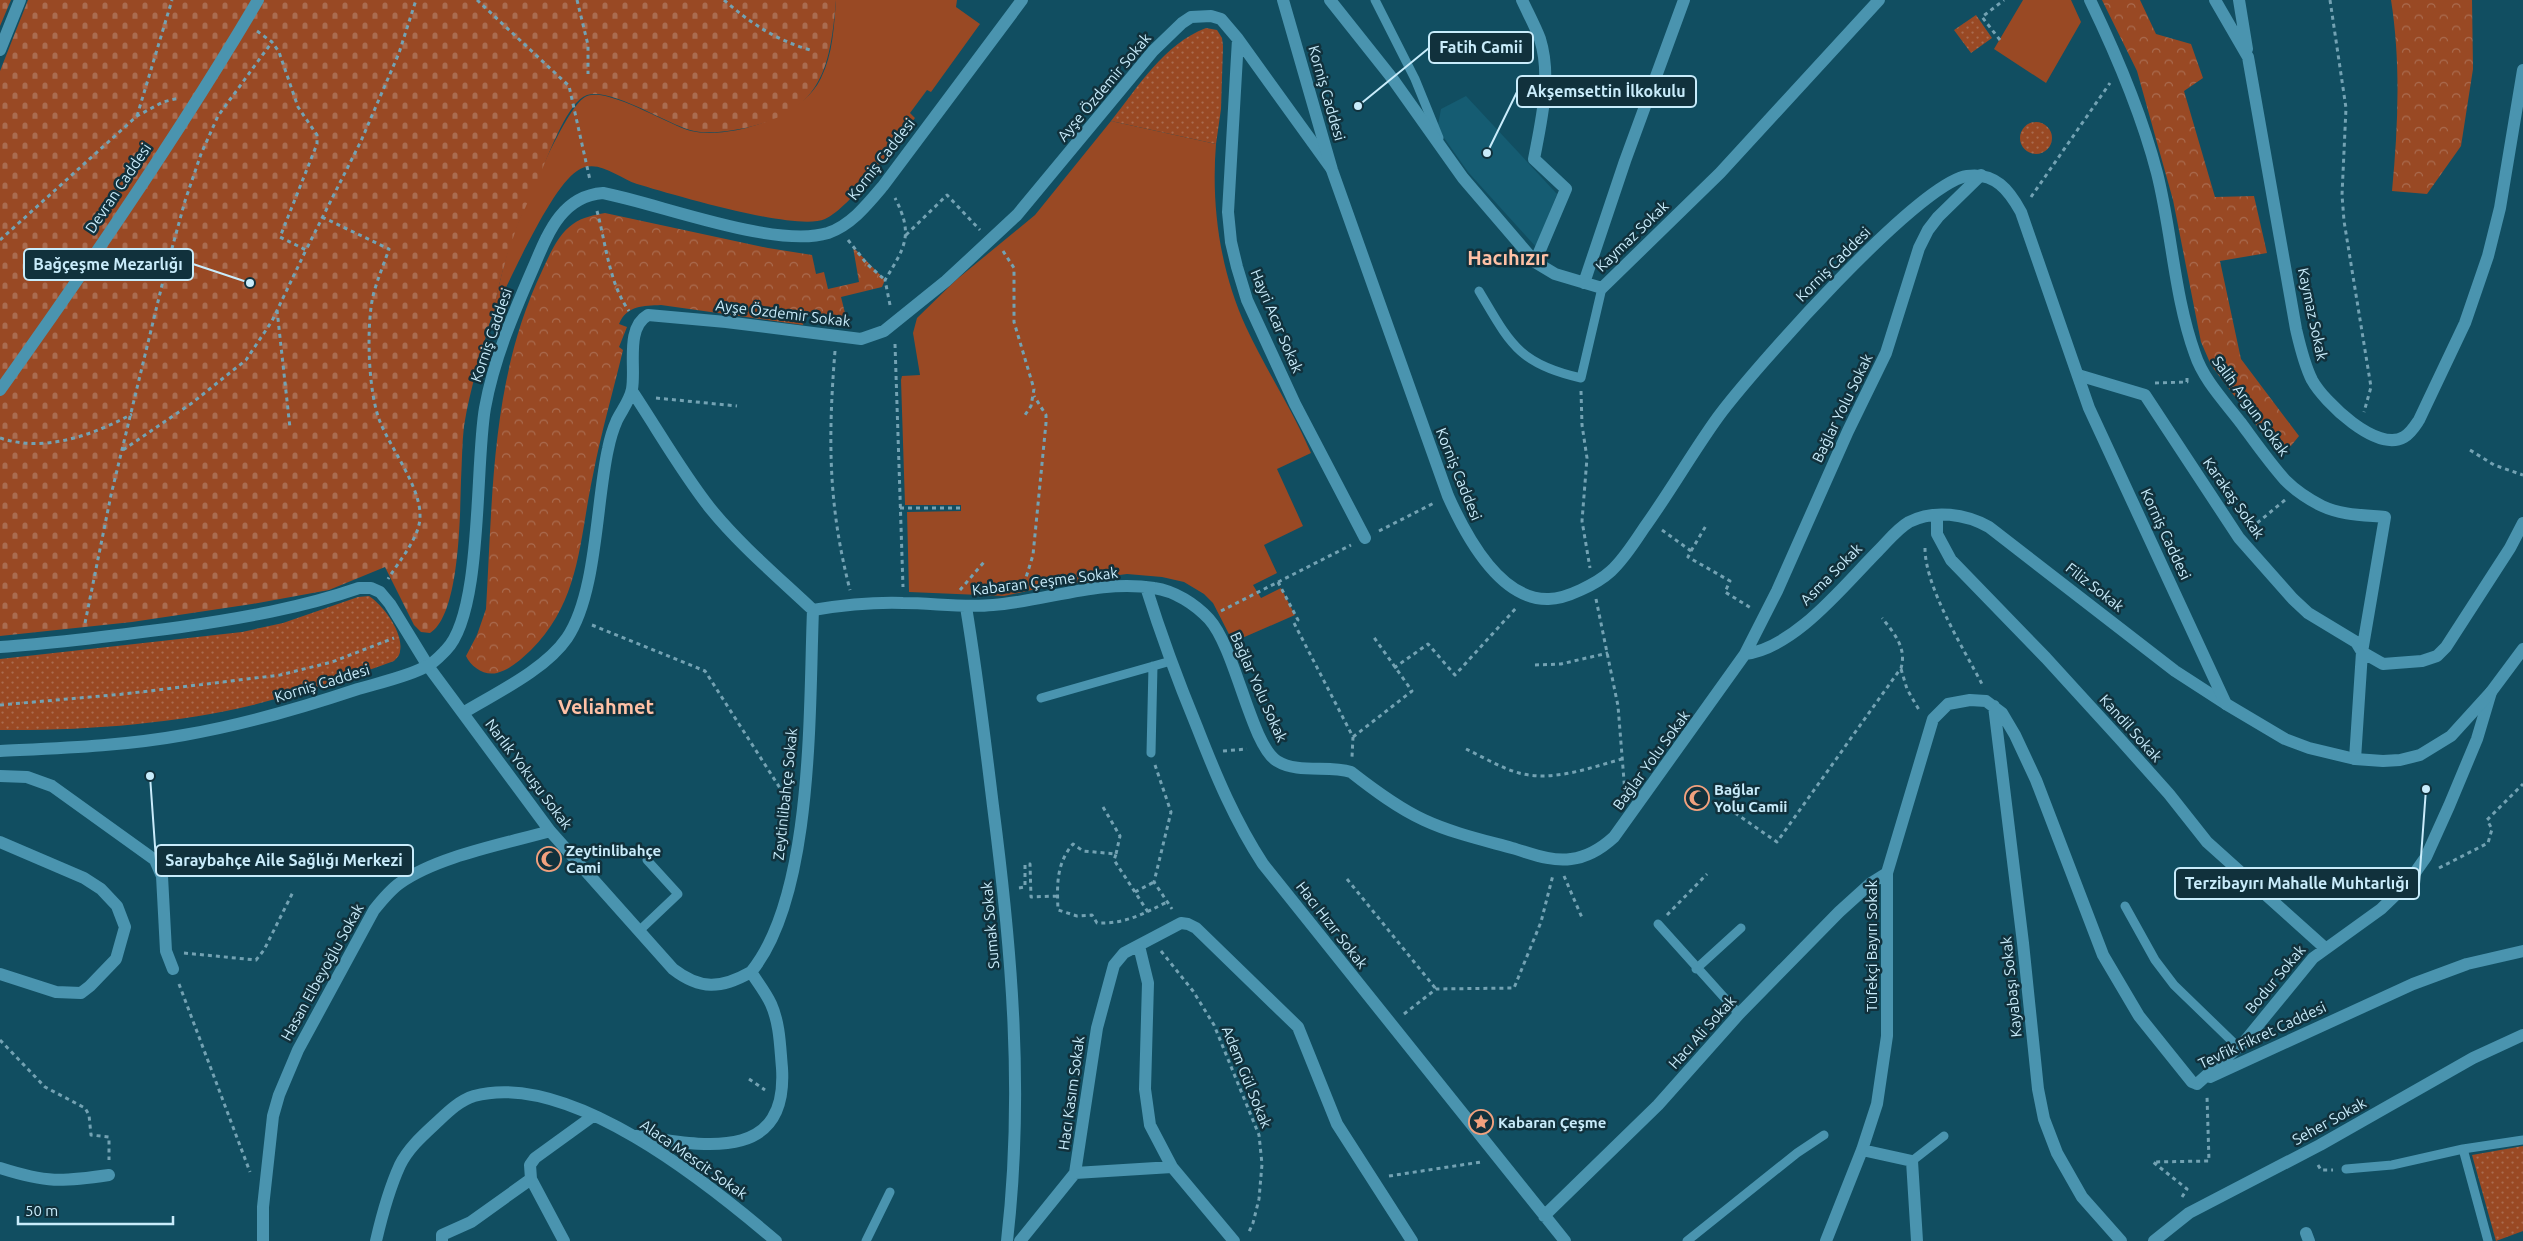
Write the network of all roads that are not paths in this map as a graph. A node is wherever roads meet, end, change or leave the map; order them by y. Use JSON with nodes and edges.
{"nodes":[{"id":1,"x":20,"y":0,"type":"edge"},
{"id":2,"x":258,"y":0,"type":"edge"},
{"id":3,"x":1022,"y":0,"type":"edge"},
{"id":4,"x":1283,"y":0,"type":"edge"},
{"id":5,"x":1330,"y":0,"type":"edge"},
{"id":6,"x":1375,"y":0,"type":"edge"},
{"id":7,"x":1522,"y":0,"type":"edge"},
{"id":8,"x":1684,"y":0,"type":"edge"},
{"id":9,"x":1879,"y":0,"type":"edge"},
{"id":10,"x":2090,"y":0,"type":"edge"},
{"id":11,"x":2215,"y":0,"type":"edge"},
{"id":12,"x":2239,"y":0,"type":"edge"},
{"id":13,"x":1238,"y":39,"type":"junction"},
{"id":14,"x":0,"y":50,"type":"edge"},
{"id":15,"x":2248,"y":57,"type":"junction"},
{"id":16,"x":2523,"y":70,"type":"edge"},
{"id":17,"x":1445,"y":153,"type":"junction"},
{"id":18,"x":1332,"y":170,"type":"junction"},
{"id":19,"x":1980,"y":176,"type":"junction"},
{"id":20,"x":1535,"y":262,"type":"junction"},
{"id":21,"x":1584,"y":283,"type":"junction"},
{"id":22,"x":1602,"y":288,"type":"junction"},
{"id":23,"x":1479,"y":290,"type":"dead end"},
{"id":24,"x":2078,"y":375,"type":"junction"},
{"id":25,"x":0,"y":390,"type":"edge"},
{"id":26,"x":634,"y":393,"type":"junction"},
{"id":27,"x":1937,"y":515,"type":"junction"},
{"id":28,"x":2523,"y":523,"type":"edge"},
{"id":29,"x":1365,"y":538,"type":"road end"},
{"id":30,"x":1146,"y":587,"type":"junction"},
{"id":31,"x":966,"y":607,"type":"junction"},
{"id":32,"x":813,"y":610,"type":"junction"},
{"id":33,"x":0,"y":647,"type":"edge"},
{"id":34,"x":2523,"y":649,"type":"edge"},
{"id":35,"x":2362,"y":652,"type":"junction"},
{"id":36,"x":1745,"y":654,"type":"junction"},
{"id":37,"x":1171,"y":661,"type":"junction"},
{"id":38,"x":428,"y":666,"type":"junction"},
{"id":39,"x":1153,"y":666,"type":"junction"},
{"id":40,"x":2491,"y":692,"type":"junction"},
{"id":41,"x":1041,"y":698,"type":"dead end"},
{"id":42,"x":2226,"y":704,"type":"junction"},
{"id":43,"x":1993,"y":705,"type":"junction"},
{"id":44,"x":462,"y":713,"type":"junction"},
{"id":45,"x":0,"y":751,"type":"edge"},
{"id":46,"x":1151,"y":753,"type":"road end"},
{"id":47,"x":2355,"y":759,"type":"junction"},
{"id":48,"x":0,"y":776,"type":"edge"},
{"id":49,"x":550,"y":831,"type":"junction"},
{"id":50,"x":0,"y":842,"type":"edge"},
{"id":51,"x":647,"y":860,"type":"dead end"},
{"id":52,"x":1887,"y":873,"type":"junction"},
{"id":53,"x":2125,"y":906,"type":"dead end"},
{"id":54,"x":1658,"y":924,"type":"road end"},
{"id":55,"x":1741,"y":928,"type":"dead end"},
{"id":56,"x":640,"y":930,"type":"junction"},
{"id":57,"x":1139,"y":946,"type":"junction"},
{"id":58,"x":2325,"y":948,"type":"junction"},
{"id":59,"x":2523,"y":951,"type":"edge"},
{"id":60,"x":1696,"y":968,"type":"junction"},
{"id":61,"x":174,"y":969,"type":"road end"},
{"id":62,"x":751,"y":972,"type":"junction"},
{"id":63,"x":0,"y":974,"type":"edge"},
{"id":64,"x":1739,"y":1014,"type":"junction"},
{"id":65,"x":2523,"y":1035,"type":"edge"},
{"id":66,"x":2238,"y":1047,"type":"junction"},
{"id":67,"x":2201,"y":1081,"type":"junction"},
{"id":68,"x":593,"y":1116,"type":"junction"},
{"id":69,"x":636,"y":1136,"type":"junction"},
{"id":70,"x":1824,"y":1136,"type":"dead end"},
{"id":71,"x":1944,"y":1136,"type":"dead end"},
{"id":72,"x":2523,"y":1140,"type":"edge"},
{"id":73,"x":2463,"y":1149,"type":"junction"},
{"id":74,"x":1862,"y":1150,"type":"junction"},
{"id":75,"x":1912,"y":1161,"type":"junction"},
{"id":76,"x":1172,"y":1167,"type":"junction"},
{"id":77,"x":0,"y":1168,"type":"edge"},
{"id":78,"x":2346,"y":1170,"type":"dead end"},
{"id":79,"x":1075,"y":1173,"type":"junction"},
{"id":80,"x":109,"y":1175,"type":"road end"},
{"id":81,"x":531,"y":1180,"type":"junction"},
{"id":82,"x":890,"y":1192,"type":"dead end"},
{"id":83,"x":1544,"y":1216,"type":"junction"},
{"id":84,"x":1240,"y":1239,"type":"edge"},
{"id":85,"x":264,"y":1241,"type":"edge"},
{"id":86,"x":376,"y":1241,"type":"edge"},
{"id":87,"x":442,"y":1241,"type":"edge"},
{"id":88,"x":564,"y":1241,"type":"edge"},
{"id":89,"x":776,"y":1241,"type":"edge"},
{"id":90,"x":866,"y":1241,"type":"edge"},
{"id":91,"x":1007,"y":1241,"type":"edge"},
{"id":92,"x":1020,"y":1241,"type":"edge"},
{"id":93,"x":1412,"y":1241,"type":"edge"},
{"id":94,"x":1565,"y":1241,"type":"edge"},
{"id":95,"x":1687,"y":1241,"type":"edge"},
{"id":96,"x":1826,"y":1241,"type":"edge"},
{"id":97,"x":1917,"y":1241,"type":"edge"},
{"id":98,"x":2121,"y":1241,"type":"edge"},
{"id":99,"x":2154,"y":1241,"type":"edge"},
{"id":100,"x":2488,"y":1241,"type":"edge"}],
"edges":[{"from":1,"to":14,"type":"street"},
{"from":2,"to":25,"type":"street","name":"Devran Caddesi"},
{"from":3,"to":38,"type":"street","name":"Korniş Caddesi"},
{"from":4,"to":18,"type":"street","name":"Korniş Caddesi"},
{"from":5,"to":17,"type":"street","name":"Kaymaz Sokak"},
{"from":6,"to":17,"type":"lane"},
{"from":7,"to":20,"type":"street"},
{"from":8,"to":21,"type":"street"},
{"from":9,"to":22,"type":"street","name":"Kaymaz Sokak"},
{"from":10,"to":35,"type":"street","name":"Salih Argun Sokak"},
{"from":11,"to":15,"type":"street","name":"Kaymaz Sokak"},
{"from":12,"to":15,"type":"street"},
{"from":13,"to":18,"type":"street","name":"Ayşe Özdemir Sokak"},
{"from":13,"to":26,"type":"street","name":"Ayşe Özdemir Sokak"},
{"from":13,"to":29,"type":"street","name":"Hayri Acar Sokak"},
{"from":15,"to":16,"type":"street","name":"Kaymaz Sokak"},
{"from":17,"to":20,"type":"street","name":"Kaymaz Sokak"},
{"from":18,"to":19,"type":"street","name":"Korniş Caddesi"},
{"from":19,"to":24,"type":"street","name":"Korniş Caddesi"},
{"from":19,"to":36,"type":"street","name":"Bağlar Yolu Sokak"},
{"from":20,"to":21,"type":"street","name":"Kaymaz Sokak"},
{"from":21,"to":22,"type":"street","name":"Kaymaz Sokak"},
{"from":22,"to":23,"type":"lane"},
{"from":24,"to":35,"type":"street","name":"Karakaş Sokak"},
{"from":24,"to":42,"type":"street","name":"Korniş Caddesi"},
{"from":26,"to":32,"type":"street"},
{"from":26,"to":44,"type":"street"},
{"from":27,"to":36,"type":"street","name":"Asma Sokak"},
{"from":27,"to":42,"type":"street","name":"Filiz Sokak"},
{"from":27,"to":58,"type":"street","name":"Kandil Sokak"},
{"from":28,"to":35,"type":"street","name":"Karakaş Sokak"},
{"from":30,"to":31,"type":"street","name":"Kabaran Çeşme Sokak"},
{"from":30,"to":36,"type":"street","name":"Bağlar Yolu Sokak"},
{"from":30,"to":37,"type":"street","name":"Hacı Hızır Sokak"},
{"from":31,"to":32,"type":"street","name":"Kabaran Çeşme Sokak"},
{"from":31,"to":91,"type":"street","name":"Sumak Sokak"},
{"from":32,"to":62,"type":"street","name":"Zeytinlibahçe Sokak"},
{"from":33,"to":38,"type":"street","name":"Narlık Yokuşu Sokak"},
{"from":34,"to":40,"type":"street"},
{"from":35,"to":47,"type":"street"},
{"from":37,"to":39,"type":"lane"},
{"from":37,"to":83,"type":"street","name":"Hacı Hızır Sokak"},
{"from":38,"to":44,"type":"street","name":"Narlık Yokuşu Sokak"},
{"from":38,"to":45,"type":"street","name":"Korniş Caddesi"},
{"from":39,"to":41,"type":"lane"},
{"from":39,"to":46,"type":"lane"},
{"from":40,"to":47,"type":"street"},
{"from":40,"to":58,"type":"street","name":"Bodur Sokak"},
{"from":42,"to":47,"type":"street"},
{"from":43,"to":52,"type":"street","name":"Tüfekçi Bayırı Sokak"},
{"from":43,"to":67,"type":"street","name":"Tevfik Fikret Caddesi"},
{"from":43,"to":98,"type":"street","name":"Kayabaşı Sokak"},
{"from":44,"to":49,"type":"street","name":"Narlık Yokuşu Sokak"},
{"from":48,"to":61,"type":"street"},
{"from":49,"to":56,"type":"street","name":"Narlık Yokuşu Sokak"},
{"from":49,"to":85,"type":"street","name":"Hasan Elbeyoğlu Sokak"},
{"from":50,"to":63,"type":"street"},
{"from":51,"to":56,"type":"lane"},
{"from":52,"to":64,"type":"street","name":"Hacı Ali Sokak"},
{"from":52,"to":74,"type":"street","name":"Tüfekçi Bayırı Sokak"},
{"from":53,"to":66,"type":"lane"},
{"from":54,"to":60,"type":"lane"},
{"from":55,"to":60,"type":"lane"},
{"from":56,"to":62,"type":"street","name":"Narlık Yokuşu Sokak"},
{"from":57,"to":76,"type":"street"},
{"from":57,"to":79,"type":"street","name":"Hacı Kasım Sokak"},
{"from":57,"to":93,"type":"street","name":"Hacı Kasım Sokak"},
{"from":58,"to":66,"type":"street","name":"Bodur Sokak"},
{"from":59,"to":67,"type":"street","name":"Tevfik Fikret Caddesi"},
{"from":60,"to":64,"type":"lane"},
{"from":62,"to":69,"type":"street"},
{"from":64,"to":83,"type":"street","name":"Hacı Ali Sokak"},
{"from":65,"to":99,"type":"street","name":"Seher Sokak"},
{"from":66,"to":67,"type":"street","name":"Bodur Sokak"},
{"from":68,"to":69,"type":"street","name":"Alaca Mescit Sokak"},
{"from":68,"to":81,"type":"street"},
{"from":68,"to":86,"type":"street","name":"Alaca Mescit Sokak"},
{"from":69,"to":89,"type":"street","name":"Alaca Mescit Sokak"},
{"from":70,"to":95,"type":"lane"},
{"from":71,"to":75,"type":"lane"},
{"from":72,"to":73,"type":"lane"},
{"from":73,"to":78,"type":"lane"},
{"from":73,"to":100,"type":"lane"},
{"from":74,"to":75,"type":"street"},
{"from":74,"to":96,"type":"street","name":"Tüfekçi Bayırı Sokak"},
{"from":75,"to":97,"type":"street"},
{"from":76,"to":79,"type":"street"},
{"from":76,"to":84,"type":"street"},
{"from":77,"to":80,"type":"street"},
{"from":79,"to":92,"type":"street","name":"Hacı Kasım Sokak"},
{"from":81,"to":87,"type":"street"},
{"from":81,"to":88,"type":"street"},
{"from":82,"to":90,"type":"lane"},
{"from":83,"to":94,"type":"street","name":"Hacı Hızır Sokak"}]}
